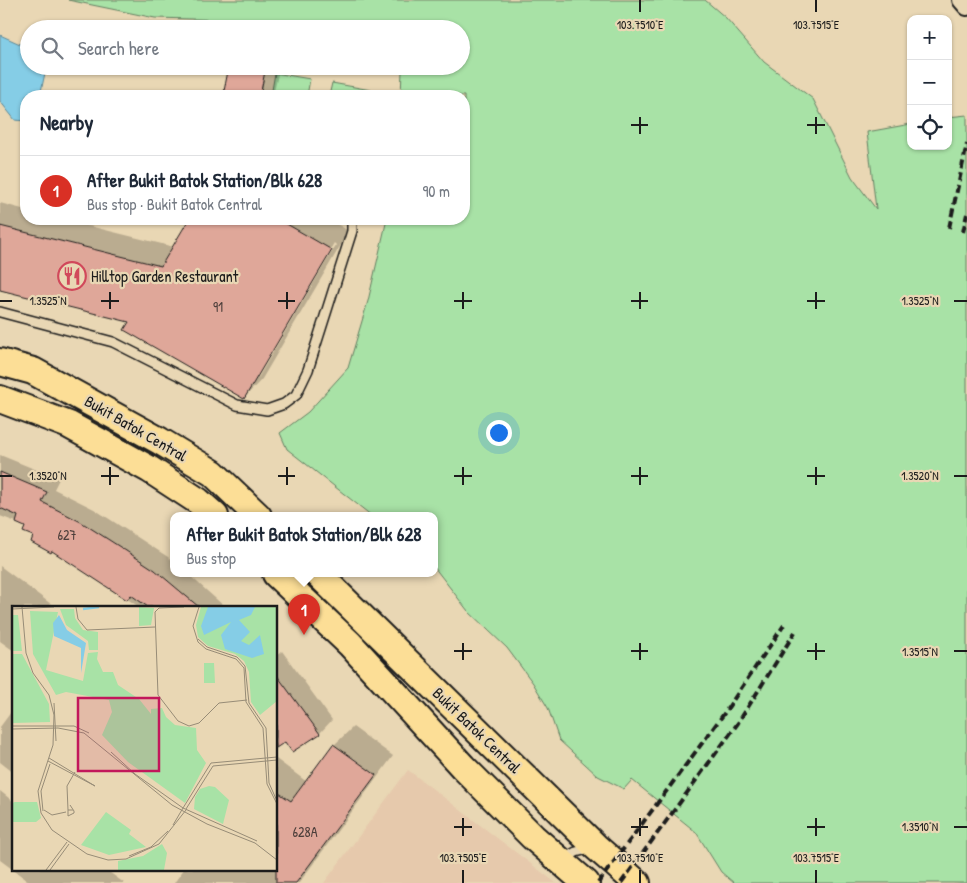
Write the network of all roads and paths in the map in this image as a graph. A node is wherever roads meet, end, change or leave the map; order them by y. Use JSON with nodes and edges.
{"nodes":[{"id":1,"x":961,"y":0,"type":"edge"},
{"id":2,"x":967,"y":7,"type":"edge"},
{"id":3,"x":352,"y":225,"type":"edge"},
{"id":4,"x":0,"y":312,"type":"edge"},
{"id":5,"x":0,"y":362,"type":"edge"},
{"id":6,"x":0,"y":399,"type":"edge"},
{"id":7,"x":210,"y":512,"type":"edge"},
{"id":8,"x":254,"y":512,"type":"edge"},
{"id":9,"x":279,"y":577,"type":"edge"},
{"id":10,"x":321,"y":577,"type":"edge"},
{"id":11,"x":596,"y":847,"type":"junction"},
{"id":12,"x":560,"y":861,"type":"junction"},
{"id":13,"x":586,"y":883,"type":"edge"},
{"id":14,"x":637,"y":883,"type":"edge"}],
"edges":[{"from":1,"to":2,"type":"street"},
{"from":3,"to":4,"type":"lane"},
{"from":5,"to":8,"type":"main road","name":"Bukit Batok Central"},
{"from":6,"to":7,"type":"main road","name":"Bukit Batok Central"},
{"from":9,"to":12,"type":"main road","name":"Bukit Batok Central"},
{"from":10,"to":11,"type":"main road","name":"Bukit Batok Central"},
{"from":11,"to":12,"type":"lane"},
{"from":11,"to":14,"type":"main road","name":"Bukit Batok Central"},
{"from":12,"to":13,"type":"main road","name":"Bukit Batok Central"}]}
